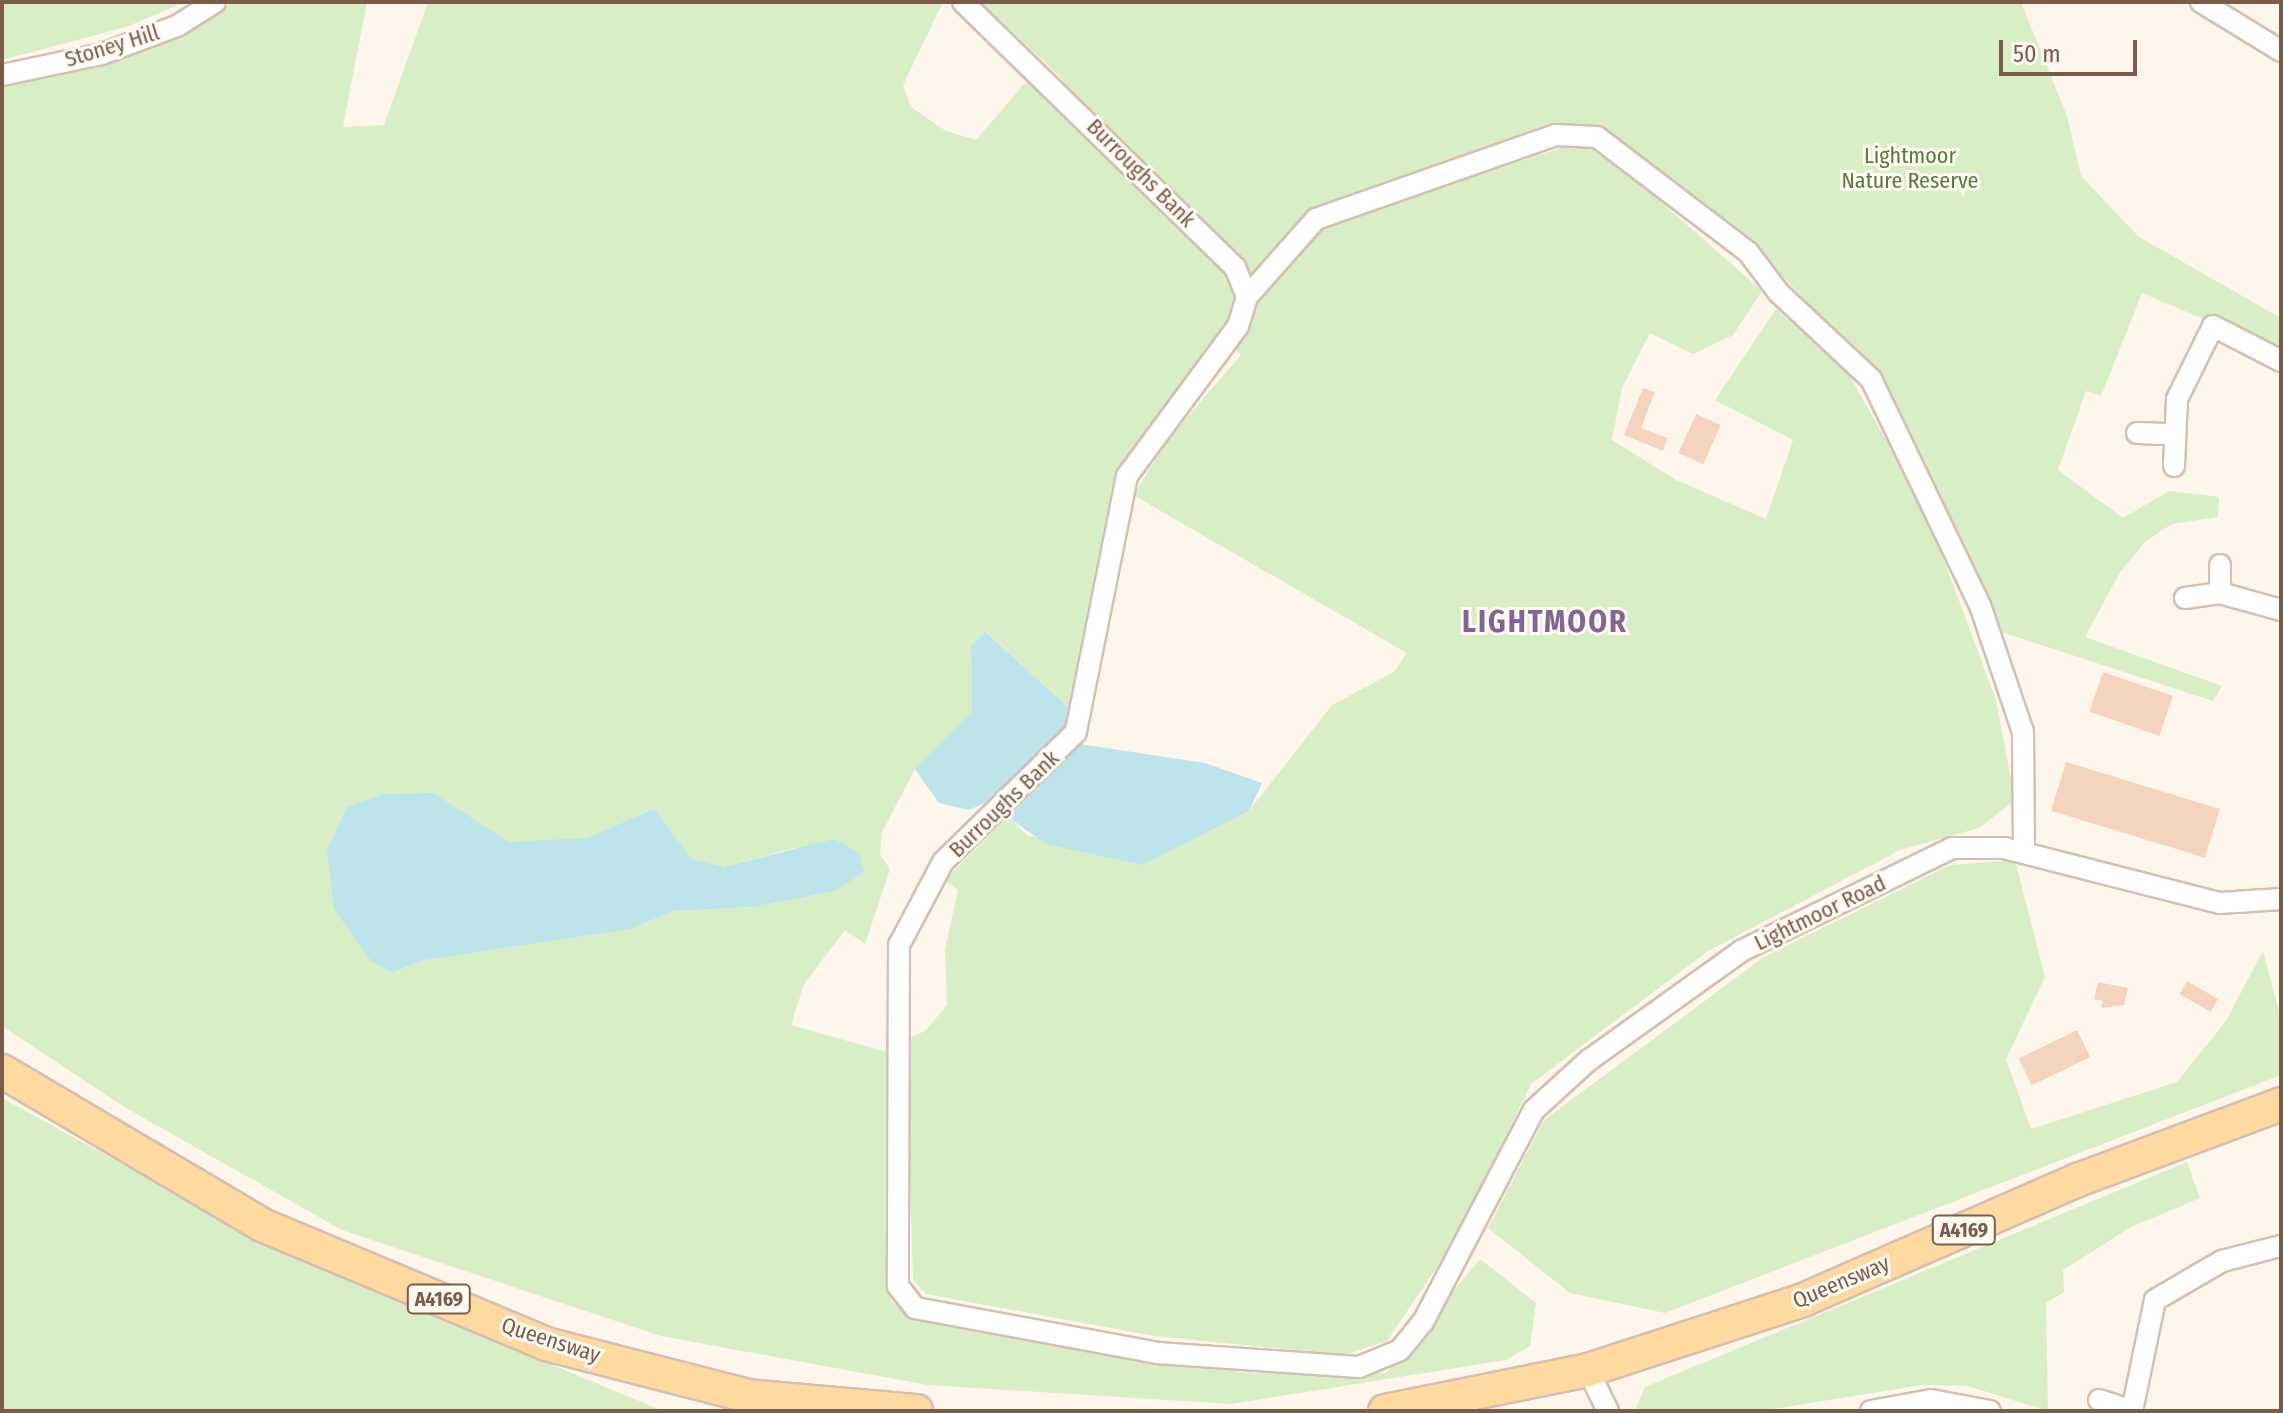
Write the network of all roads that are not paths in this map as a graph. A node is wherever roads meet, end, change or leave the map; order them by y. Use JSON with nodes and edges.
{"nodes":[{"id":1,"x":215,"y":2,"type":"edge"},
{"id":2,"x":963,"y":2,"type":"edge"},
{"id":3,"x":2201,"y":2,"type":"edge"},
{"id":4,"x":2281,"y":51,"type":"edge"},
{"id":5,"x":2,"y":75,"type":"edge"},
{"id":6,"x":1247,"y":297,"type":"junction"},
{"id":7,"x":2281,"y":361,"type":"edge"},
{"id":8,"x":2137,"y":433,"type":"dead end"},
{"id":9,"x":2171,"y":434,"type":"junction"},
{"id":10,"x":2174,"y":466,"type":"dead end"},
{"id":11,"x":2220,"y":565,"type":"dead end"},
{"id":12,"x":2220,"y":593,"type":"junction"},
{"id":13,"x":2185,"y":598,"type":"dead end"},
{"id":14,"x":2281,"y":610,"type":"edge"},
{"id":15,"x":2024,"y":853,"type":"junction"},
{"id":16,"x":2281,"y":899,"type":"edge"},
{"id":17,"x":2,"y":1071,"type":"edge"},
{"id":18,"x":2281,"y":1104,"type":"edge"},
{"id":19,"x":1472,"y":1228,"type":"joint"},
{"id":20,"x":2281,"y":1246,"type":"edge"},
{"id":21,"x":1588,"y":1370,"type":"junction"},
{"id":22,"x":2099,"y":1400,"type":"dead end"},
{"id":23,"x":748,"y":1403,"type":"edge"},
{"id":24,"x":916,"y":1411,"type":"edge"},
{"id":25,"x":1385,"y":1411,"type":"edge"},
{"id":26,"x":1608,"y":1411,"type":"edge"},
{"id":27,"x":1871,"y":1411,"type":"edge"},
{"id":28,"x":1990,"y":1411,"type":"edge"},
{"id":29,"x":2132,"y":1411,"type":"edge"}],
"edges":[{"from":1,"to":5,"type":"street","name":"Stoney Hill"},
{"from":2,"to":6,"type":"street","name":"Burroughs Bank"},
{"from":3,"to":4,"type":"street"},
{"from":6,"to":15,"type":"street"},
{"from":6,"to":19,"type":"street","name":"Burroughs Bank"},
{"from":7,"to":9,"type":"street"},
{"from":8,"to":9,"type":"street"},
{"from":9,"to":10,"type":"street"},
{"from":11,"to":12,"type":"street"},
{"from":12,"to":13,"type":"street"},
{"from":12,"to":14,"type":"street"},
{"from":15,"to":16,"type":"street","name":"Lightmoor Road"},
{"from":15,"to":19,"type":"street","name":"Lightmoor Road"},
{"from":17,"to":23,"type":"main road","name":"Queensway","number":"A4169"},
{"from":18,"to":21,"type":"main road","name":"Queensway","number":"A4169"},
{"from":20,"to":29,"type":"street"},
{"from":21,"to":25,"type":"main road","name":"Queensway","number":"A4169"},
{"from":21,"to":26,"type":"street"},
{"from":22,"to":29,"type":"street"},
{"from":23,"to":24,"type":"main road","name":"Queensway","number":"A4169"},
{"from":27,"to":28,"type":"street"}]}
